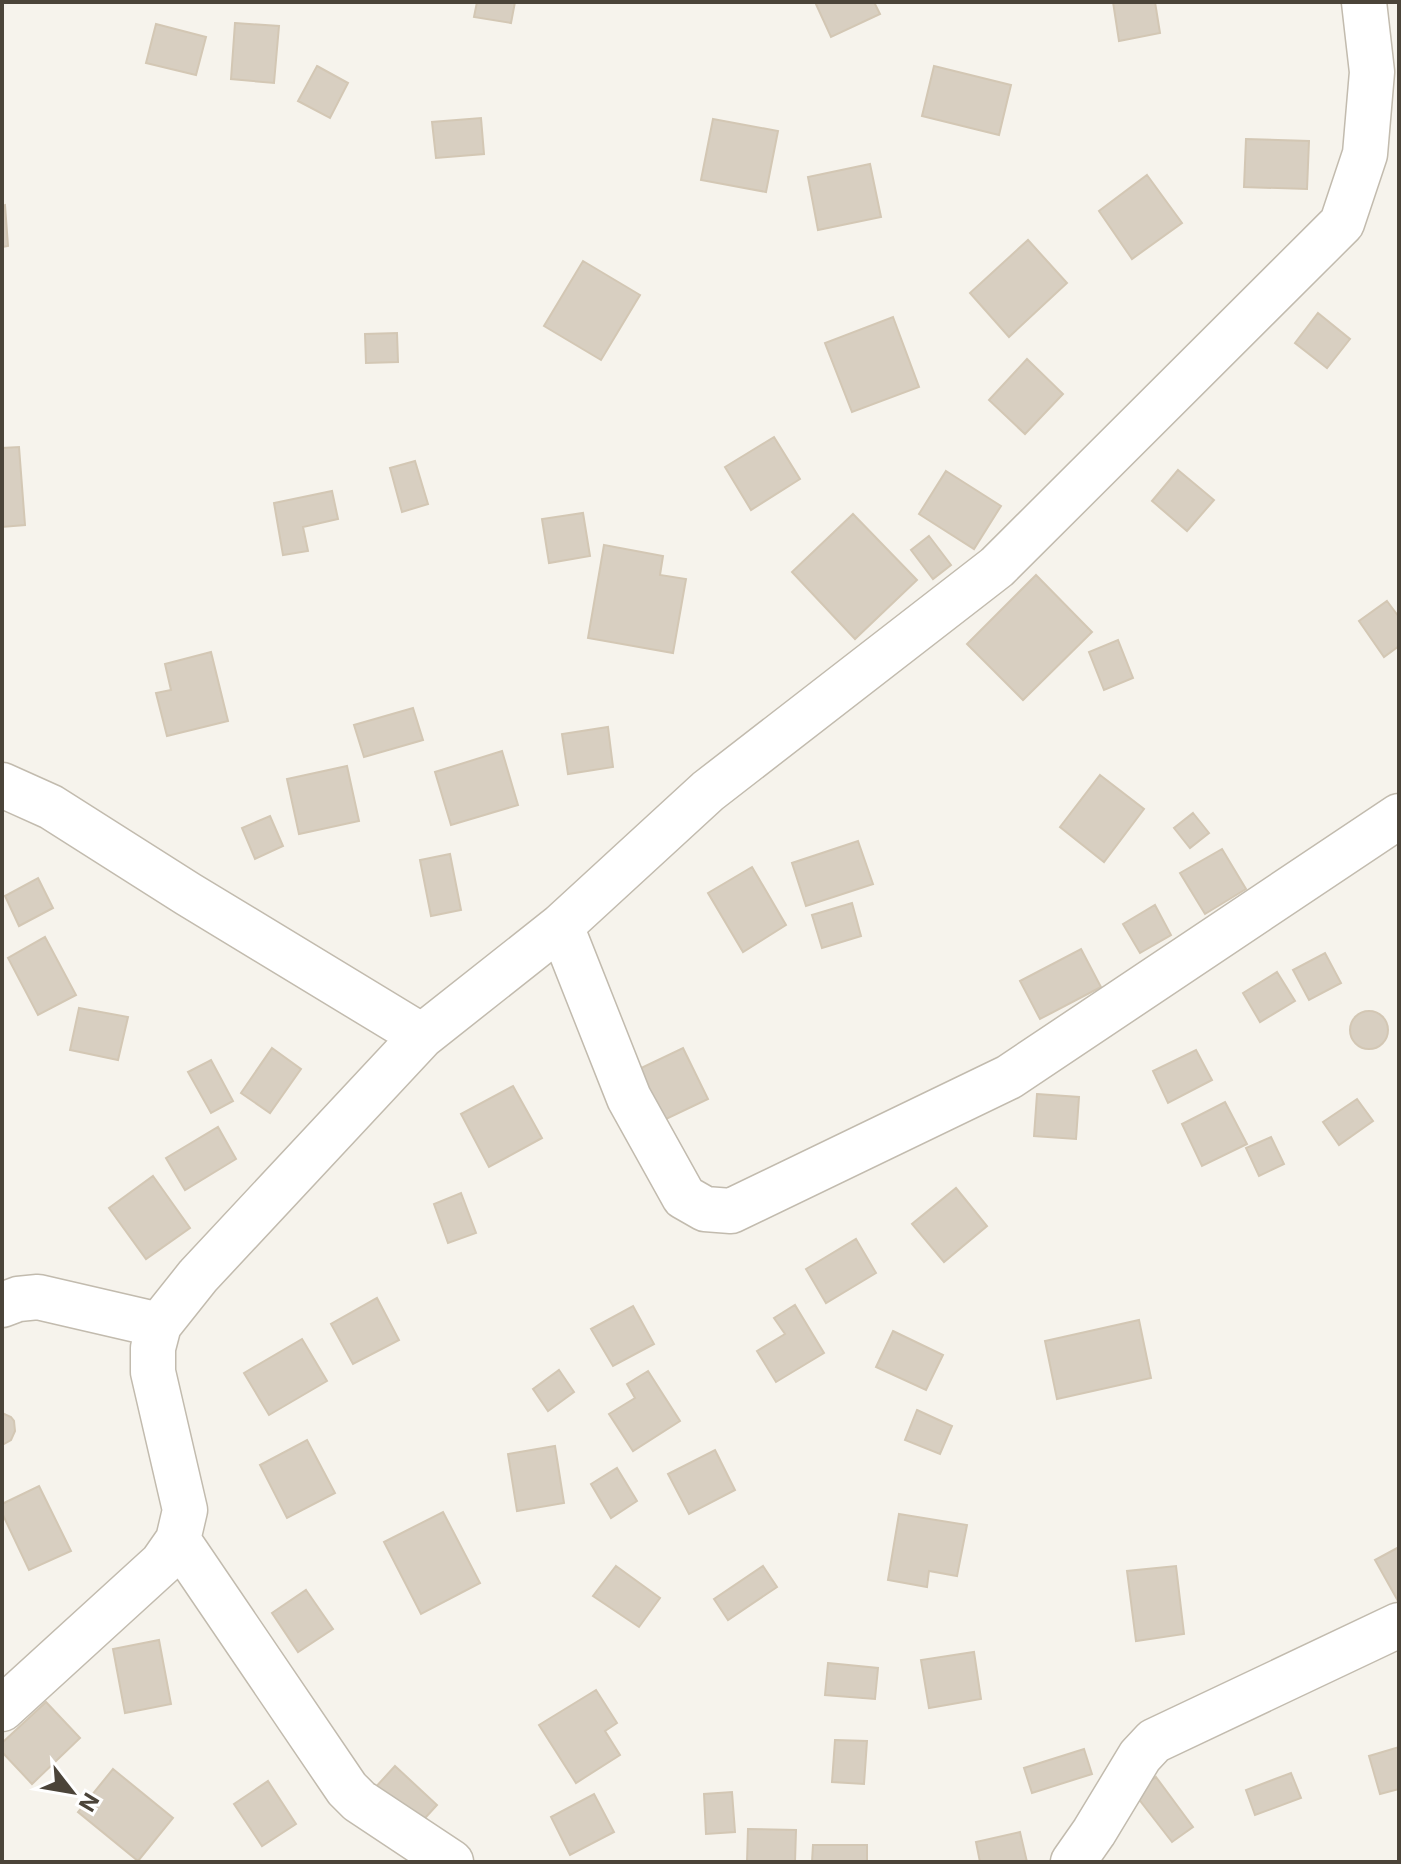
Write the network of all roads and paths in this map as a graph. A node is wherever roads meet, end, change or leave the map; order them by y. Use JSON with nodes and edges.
{"nodes":[{"id":1,"x":1364,"y":2,"type":"edge"},
{"id":2,"x":2,"y":785,"type":"edge"},
{"id":3,"x":1399,"y":816,"type":"edge"},
{"id":4,"x":561,"y":926,"type":"junction"},
{"id":5,"x":422,"y":1036,"type":"junction"},
{"id":6,"x":2,"y":1305,"type":"edge"},
{"id":7,"x":159,"y":1325,"type":"junction"},
{"id":8,"x":178,"y":1540,"type":"junction"},
{"id":9,"x":1399,"y":1625,"type":"edge"},
{"id":10,"x":2,"y":1709,"type":"edge"},
{"id":11,"x":451,"y":1862,"type":"edge"},
{"id":12,"x":1073,"y":1862,"type":"edge"}],
"edges":[{"from":1,"to":4,"type":"street"},
{"from":2,"to":5,"type":"street"},
{"from":3,"to":4,"type":"street"},
{"from":4,"to":5,"type":"street"},
{"from":5,"to":7,"type":"street"},
{"from":6,"to":7,"type":"street"},
{"from":7,"to":8,"type":"street"},
{"from":8,"to":10,"type":"street"},
{"from":8,"to":11,"type":"street"},
{"from":9,"to":12,"type":"street"}]}
